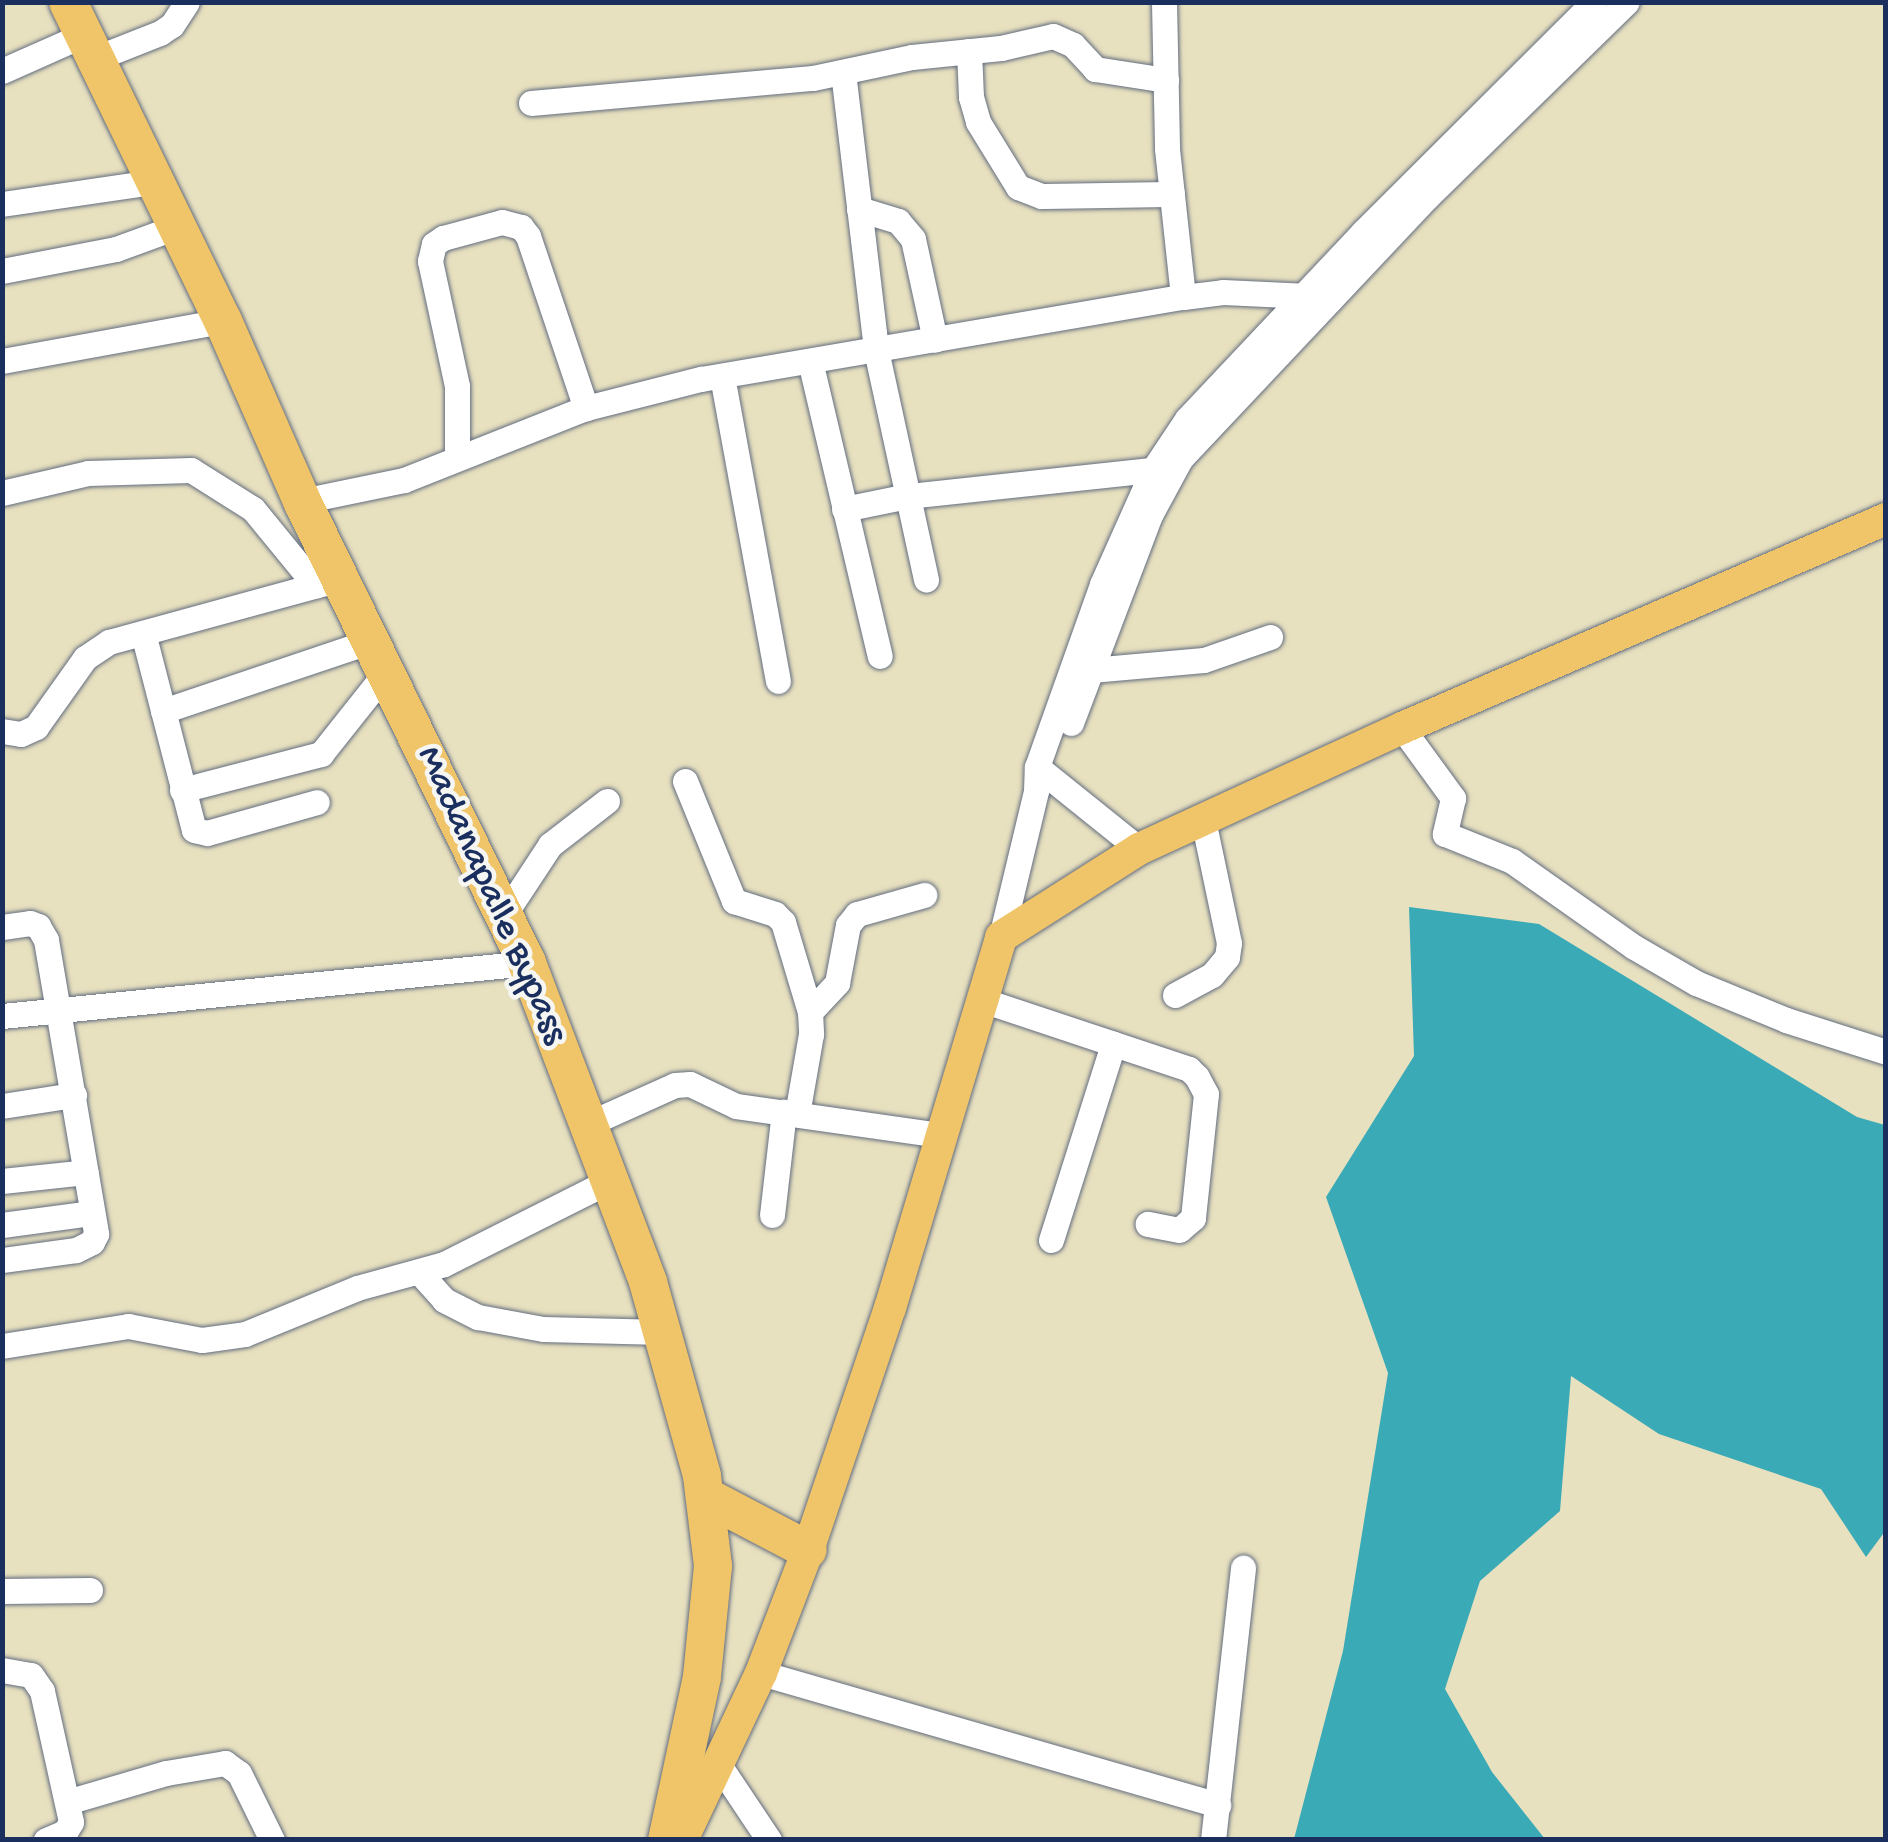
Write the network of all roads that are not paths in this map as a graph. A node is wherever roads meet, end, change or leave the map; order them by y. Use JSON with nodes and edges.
{"nodes":[{"id":1,"x":187,"y":2,"type":"edge"},
{"id":2,"x":1164,"y":2,"type":"edge"},
{"id":3,"x":1627,"y":2,"type":"edge"},
{"id":4,"x":1585,"y":6,"type":"edge"},
{"id":5,"x":172,"y":14,"type":"edge"},
{"id":6,"x":82,"y":32,"type":"edge"},
{"id":7,"x":1588,"y":42,"type":"junction"},
{"id":8,"x":968,"y":51,"type":"junction"},
{"id":9,"x":2,"y":71,"type":"edge"},
{"id":10,"x":843,"y":72,"type":"junction"},
{"id":11,"x":1166,"y":80,"type":"junction"},
{"id":12,"x":531,"y":103,"type":"dead end"},
{"id":13,"x":153,"y":182,"type":"junction"},
{"id":14,"x":1172,"y":194,"type":"junction"},
{"id":15,"x":2,"y":204,"type":"edge"},
{"id":16,"x":859,"y":209,"type":"junction"},
{"id":17,"x":176,"y":227,"type":"junction"},
{"id":18,"x":2,"y":271,"type":"edge"},
{"id":19,"x":1317,"y":296,"type":"junction"},
{"id":20,"x":1183,"y":297,"type":"junction"},
{"id":21,"x":224,"y":321,"type":"junction"},
{"id":22,"x":935,"y":340,"type":"junction"},
{"id":23,"x":876,"y":350,"type":"junction"},
{"id":24,"x":2,"y":360,"type":"edge"},
{"id":25,"x":810,"y":361,"type":"junction"},
{"id":26,"x":722,"y":376,"type":"junction"},
{"id":27,"x":586,"y":408,"type":"junction"},
{"id":28,"x":457,"y":458,"type":"junction"},
{"id":29,"x":1153,"y":470,"type":"junction"},
{"id":30,"x":2,"y":494,"type":"edge"},
{"id":31,"x":908,"y":496,"type":"junction"},
{"id":32,"x":302,"y":501,"type":"junction"},
{"id":33,"x":844,"y":509,"type":"junction"},
{"id":34,"x":1886,"y":519,"type":"edge"},
{"id":35,"x":926,"y":580,"type":"dead end"},
{"id":36,"x":328,"y":582,"type":"junction"},
{"id":37,"x":143,"y":633,"type":"junction"},
{"id":38,"x":1270,"y":637,"type":"dead end"},
{"id":39,"x":378,"y":656,"type":"junction"},
{"id":40,"x":880,"y":656,"type":"dead end"},
{"id":41,"x":1091,"y":670,"type":"junction"},
{"id":42,"x":778,"y":681,"type":"dead end"},
{"id":43,"x":162,"y":712,"type":"junction"},
{"id":44,"x":1402,"y":728,"type":"junction"},
{"id":45,"x":2,"y":731,"type":"edge"},
{"id":46,"x":1041,"y":778,"type":"junction"},
{"id":47,"x":685,"y":781,"type":"dead end"},
{"id":48,"x":182,"y":790,"type":"junction"},
{"id":49,"x":606,"y":801,"type":"dead end"},
{"id":50,"x":317,"y":802,"type":"dead end"},
{"id":51,"x":1202,"y":820,"type":"junction"},
{"id":52,"x":1139,"y":849,"type":"junction"},
{"id":53,"x":924,"y":895,"type":"dead end"},
{"id":54,"x":504,"y":914,"type":"junction"},
{"id":55,"x":2,"y":927,"type":"edge"},
{"id":56,"x":1002,"y":937,"type":"junction"},
{"id":57,"x":527,"y":962,"type":"junction"},
{"id":58,"x":1175,"y":995,"type":"dead end"},
{"id":59,"x":982,"y":1000,"type":"junction"},
{"id":60,"x":57,"y":1011,"type":"junction"},
{"id":61,"x":810,"y":1012,"type":"junction"},
{"id":62,"x":2,"y":1016,"type":"edge"},
{"id":63,"x":1113,"y":1044,"type":"junction"},
{"id":64,"x":1886,"y":1052,"type":"edge"},
{"id":65,"x":74,"y":1095,"type":"junction"},
{"id":66,"x":2,"y":1106,"type":"edge"},
{"id":67,"x":791,"y":1113,"type":"junction"},
{"id":68,"x":588,"y":1124,"type":"junction"},
{"id":69,"x":942,"y":1135,"type":"junction"},
{"id":70,"x":86,"y":1172,"type":"junction"},
{"id":71,"x":610,"y":1180,"type":"junction"},
{"id":72,"x":2,"y":1181,"type":"edge"},
{"id":73,"x":92,"y":1212,"type":"junction"},
{"id":74,"x":772,"y":1216,"type":"dead end"},
{"id":75,"x":1148,"y":1224,"type":"dead end"},
{"id":76,"x":2,"y":1225,"type":"edge"},
{"id":77,"x":1051,"y":1240,"type":"dead end"},
{"id":78,"x":2,"y":1260,"type":"edge"},
{"id":79,"x":420,"y":1273,"type":"junction"},
{"id":80,"x":663,"y":1332,"type":"junction"},
{"id":81,"x":2,"y":1346,"type":"edge"},
{"id":82,"x":704,"y":1496,"type":"junction"},
{"id":83,"x":808,"y":1550,"type":"junction"},
{"id":84,"x":1242,"y":1568,"type":"dead end"},
{"id":85,"x":90,"y":1590,"type":"dead end"},
{"id":86,"x":2,"y":1592,"type":"edge"},
{"id":87,"x":2,"y":1670,"type":"edge"},
{"id":88,"x":761,"y":1673,"type":"junction"},
{"id":89,"x":717,"y":1762,"type":"junction"},
{"id":90,"x":68,"y":1802,"type":"junction"},
{"id":91,"x":1218,"y":1805,"type":"junction"},
{"id":92,"x":46,"y":1840,"type":"edge"},
{"id":93,"x":272,"y":1840,"type":"edge"},
{"id":94,"x":666,"y":1840,"type":"edge"},
{"id":95,"x":682,"y":1840,"type":"edge"},
{"id":96,"x":770,"y":1840,"type":"edge"},
{"id":97,"x":1213,"y":1840,"type":"edge"}],
"edges":[{"from":1,"to":5,"type":"street"},
{"from":2,"to":11,"type":"street"},
{"from":3,"to":7,"type":"street"},
{"from":4,"to":7,"type":"street"},
{"from":4,"to":19,"type":"street"},
{"from":5,"to":6,"type":"street"},
{"from":6,"to":9,"type":"street"},
{"from":6,"to":13,"type":"highway","name":"Madanapalle Bypass"},
{"from":7,"to":19,"type":"street"},
{"from":8,"to":10,"type":"street"},
{"from":8,"to":11,"type":"street"},
{"from":8,"to":14,"type":"street"},
{"from":10,"to":12,"type":"street"},
{"from":10,"to":16,"type":"street"},
{"from":11,"to":14,"type":"street"},
{"from":13,"to":15,"type":"street"},
{"from":13,"to":17,"type":"highway","name":"Madanapalle Bypass"},
{"from":14,"to":20,"type":"street"},
{"from":16,"to":22,"type":"street"},
{"from":16,"to":23,"type":"street"},
{"from":17,"to":18,"type":"street"},
{"from":17,"to":21,"type":"highway","name":"Madanapalle Bypass"},
{"from":19,"to":20,"type":"street"},
{"from":19,"to":29,"type":"street"},
{"from":19,"to":41,"type":"street"},
{"from":20,"to":22,"type":"street"},
{"from":21,"to":24,"type":"street"},
{"from":21,"to":32,"type":"highway","name":"Madanapalle Bypass"},
{"from":22,"to":23,"type":"street"},
{"from":23,"to":25,"type":"street"},
{"from":23,"to":31,"type":"street"},
{"from":25,"to":26,"type":"street"},
{"from":25,"to":33,"type":"street"},
{"from":26,"to":27,"type":"street"},
{"from":26,"to":42,"type":"street"},
{"from":27,"to":28,"type":"street"},
{"from":27,"to":28,"type":"street"},
{"from":28,"to":32,"type":"street"},
{"from":29,"to":31,"type":"street"},
{"from":29,"to":46,"type":"street"},
{"from":30,"to":36,"type":"street"},
{"from":31,"to":33,"type":"street"},
{"from":31,"to":35,"type":"street"},
{"from":32,"to":36,"type":"highway","name":"Madanapalle Bypass"},
{"from":33,"to":40,"type":"street"},
{"from":34,"to":44,"type":"main road"},
{"from":36,"to":37,"type":"street"},
{"from":36,"to":39,"type":"highway","name":"Madanapalle Bypass"},
{"from":37,"to":43,"type":"street"},
{"from":37,"to":45,"type":"street"},
{"from":38,"to":41,"type":"street"},
{"from":39,"to":43,"type":"street"},
{"from":39,"to":48,"type":"street"},
{"from":39,"to":54,"type":"highway","name":"Madanapalle Bypass"},
{"from":41,"to":46,"type":"street"},
{"from":43,"to":48,"type":"street"},
{"from":44,"to":51,"type":"main road"},
{"from":44,"to":64,"type":"street"},
{"from":46,"to":52,"type":"street"},
{"from":46,"to":56,"type":"street"},
{"from":47,"to":61,"type":"street"},
{"from":48,"to":50,"type":"street"},
{"from":49,"to":54,"type":"street"},
{"from":51,"to":52,"type":"main road"},
{"from":51,"to":58,"type":"street"},
{"from":52,"to":56,"type":"main road"},
{"from":53,"to":61,"type":"street"},
{"from":54,"to":57,"type":"highway","name":"Madanapalle Bypass"},
{"from":55,"to":60,"type":"street"},
{"from":56,"to":59,"type":"main road"},
{"from":57,"to":60,"type":"street"},
{"from":57,"to":68,"type":"highway","name":"Madanapalle Bypass"},
{"from":59,"to":63,"type":"street"},
{"from":59,"to":69,"type":"main road"},
{"from":60,"to":62,"type":"street"},
{"from":60,"to":65,"type":"street"},
{"from":61,"to":67,"type":"street"},
{"from":63,"to":75,"type":"street"},
{"from":63,"to":77,"type":"street"},
{"from":65,"to":66,"type":"street"},
{"from":65,"to":70,"type":"street"},
{"from":67,"to":68,"type":"street"},
{"from":67,"to":69,"type":"street"},
{"from":67,"to":74,"type":"street"},
{"from":68,"to":71,"type":"highway","name":"Madanapalle Bypass"},
{"from":69,"to":83,"type":"main road"},
{"from":70,"to":72,"type":"street"},
{"from":70,"to":73,"type":"street"},
{"from":71,"to":79,"type":"street"},
{"from":71,"to":80,"type":"highway","name":"Madanapalle Bypass"},
{"from":73,"to":76,"type":"street"},
{"from":73,"to":78,"type":"street"},
{"from":79,"to":80,"type":"street"},
{"from":79,"to":81,"type":"street"},
{"from":80,"to":82,"type":"highway","name":"Madanapalle Bypass"},
{"from":82,"to":83,"type":"highway"},
{"from":82,"to":94,"type":"highway","name":"Madanapalle Bypass"},
{"from":83,"to":88,"type":"main road"},
{"from":84,"to":91,"type":"street"},
{"from":85,"to":86,"type":"street"},
{"from":87,"to":90,"type":"street"},
{"from":88,"to":89,"type":"main road"},
{"from":88,"to":91,"type":"street"},
{"from":89,"to":95,"type":"main road"},
{"from":89,"to":96,"type":"street"},
{"from":90,"to":92,"type":"street"},
{"from":90,"to":93,"type":"street"},
{"from":91,"to":97,"type":"street"}]}
